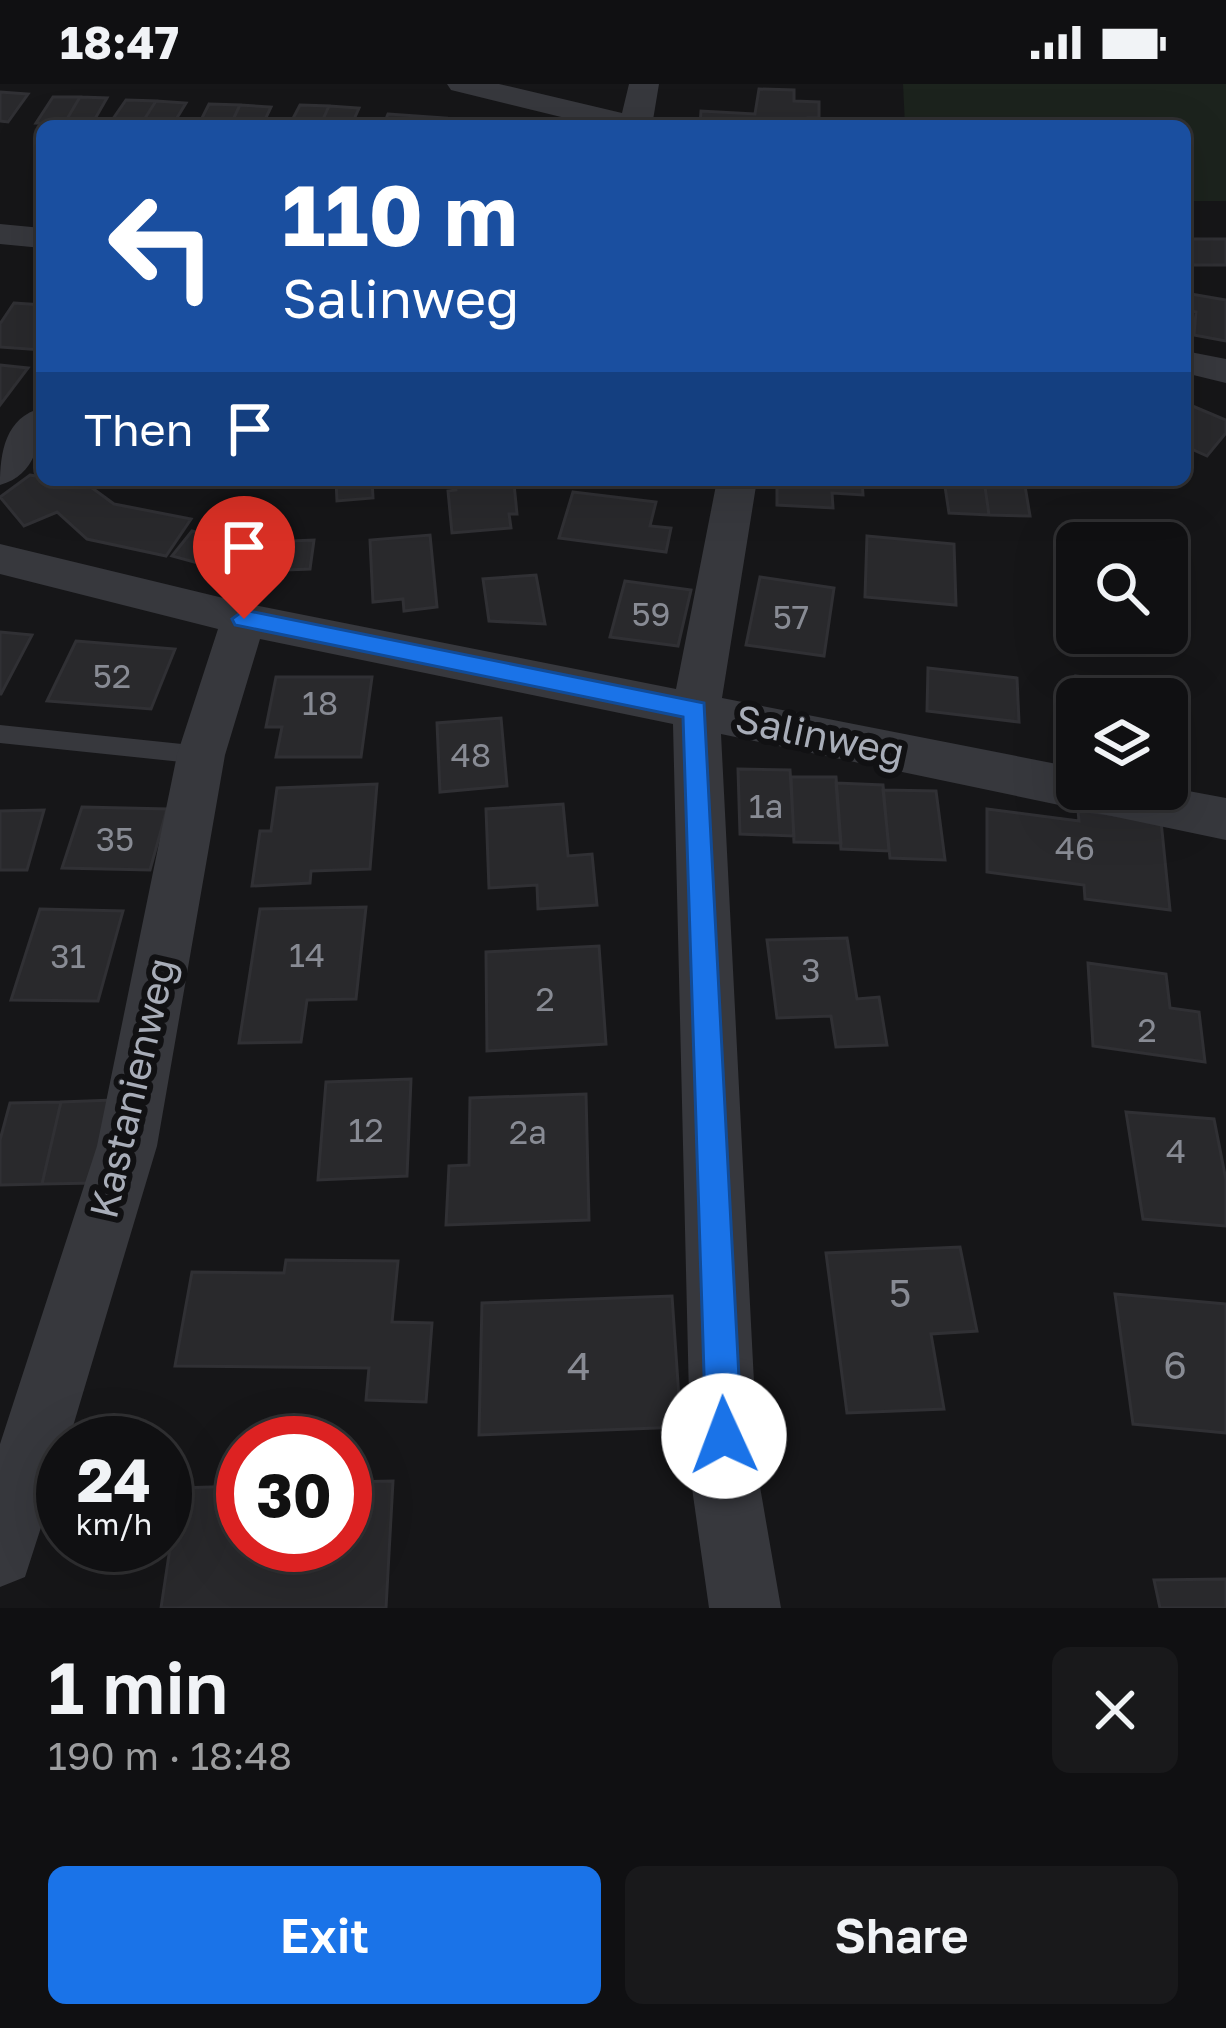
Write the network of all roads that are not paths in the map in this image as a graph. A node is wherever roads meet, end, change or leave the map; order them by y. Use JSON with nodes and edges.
{"nodes":[{"id":1,"x":462,"y":84,"type":"edge"},
{"id":2,"x":644,"y":84,"type":"edge"},
{"id":3,"x":610,"y":120,"type":"edge"},
{"id":4,"x":636,"y":120,"type":"edge"},
{"id":5,"x":0,"y":234,"type":"edge"},
{"id":6,"x":36,"y":237,"type":"edge"},
{"id":7,"x":1191,"y":363,"type":"edge"},
{"id":8,"x":1226,"y":371,"type":"edge"},
{"id":9,"x":36,"y":427,"type":"edge"},
{"id":10,"x":0,"y":472,"type":"edge"},
{"id":11,"x":736,"y":486,"type":"edge"},
{"id":12,"x":0,"y":559,"type":"edge"},
{"id":13,"x":244,"y":619,"type":"junction"},
{"id":14,"x":695,"y":710,"type":"junction"},
{"id":15,"x":0,"y":734,"type":"edge"},
{"id":16,"x":201,"y":755,"type":"junction"},
{"id":17,"x":1056,"y":784,"type":"edge"},
{"id":18,"x":1182,"y":810,"type":"edge"},
{"id":19,"x":1226,"y":819,"type":"edge"},
{"id":20,"x":0,"y":1552,"type":"edge"},
{"id":21,"x":746,"y":1608,"type":"edge"}],
"edges":[{"from":1,"to":3,"type":"street"},
{"from":2,"to":4,"type":"street"},
{"from":5,"to":6,"type":"street"},
{"from":7,"to":8,"type":"street"},
{"from":9,"to":10,"type":"street"},
{"from":11,"to":14,"type":"street"},
{"from":12,"to":13,"type":"street","name":"Salinweg"},
{"from":13,"to":14,"type":"street","name":"Salinweg"},
{"from":13,"to":16,"type":"street","name":"Kastanienweg"},
{"from":14,"to":17,"type":"street","name":"Salinweg"},
{"from":14,"to":21,"type":"street"},
{"from":15,"to":16,"type":"lane"},
{"from":16,"to":20,"type":"street","name":"Kastanienweg"},
{"from":18,"to":19,"type":"street","name":"Salinweg"}]}
